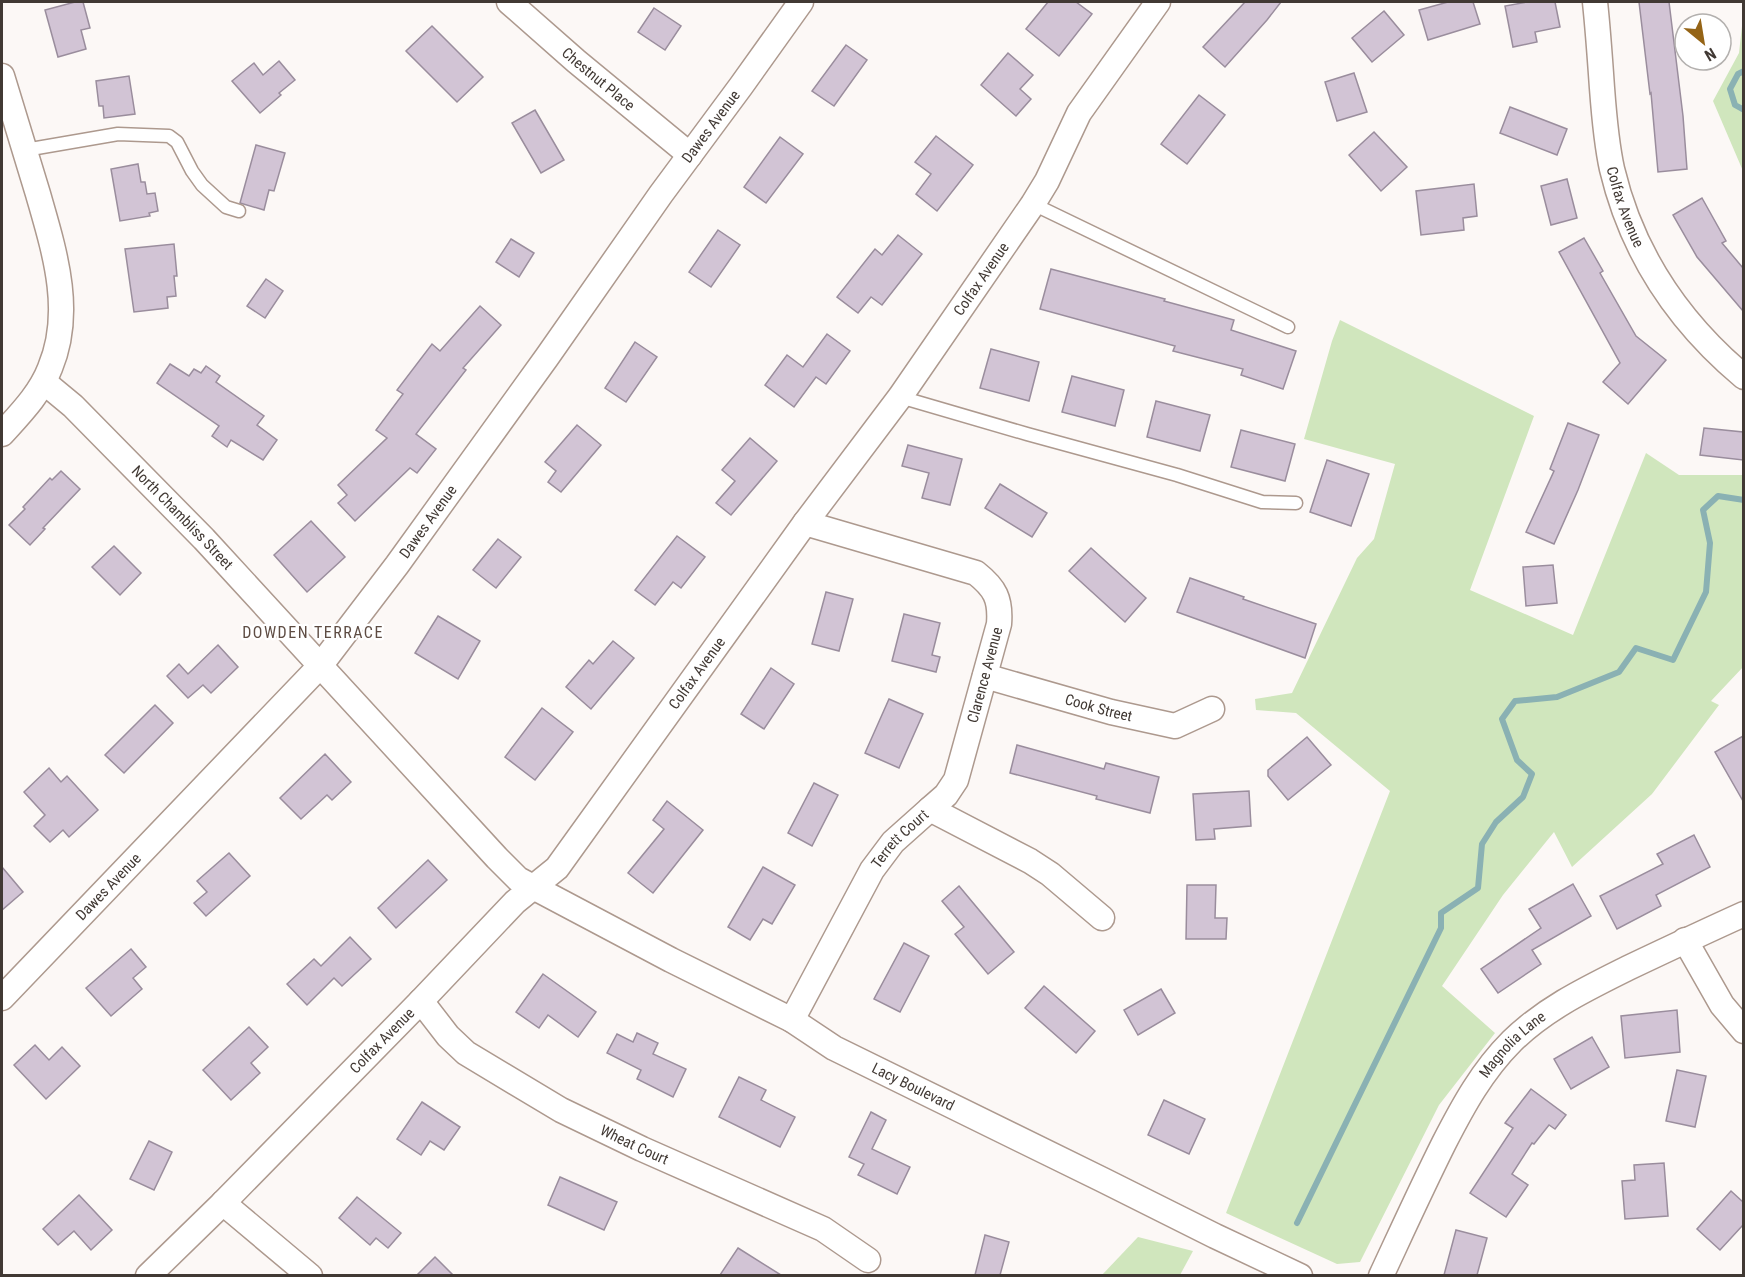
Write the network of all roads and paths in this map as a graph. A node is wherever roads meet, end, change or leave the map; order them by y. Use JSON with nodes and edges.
{"nodes":[{"id":1,"x":509,"y":2,"type":"edge"},
{"id":2,"x":801,"y":2,"type":"edge"},
{"id":3,"x":1158,"y":2,"type":"edge"},
{"id":4,"x":1595,"y":2,"type":"edge"},
{"id":5,"x":2,"y":76,"type":"edge"},
{"id":6,"x":25,"y":150,"type":"junction"},
{"id":7,"x":690,"y":155,"type":"junction"},
{"id":8,"x":1033,"y":204,"type":"junction"},
{"id":9,"x":239,"y":211,"type":"dead end"},
{"id":10,"x":1288,"y":327,"type":"dead end"},
{"id":11,"x":1743,"y":376,"type":"edge"},
{"id":12,"x":44,"y":382,"type":"junction"},
{"id":13,"x":900,"y":397,"type":"junction"},
{"id":14,"x":2,"y":434,"type":"edge"},
{"id":15,"x":1296,"y":503,"type":"dead end"},
{"id":16,"x":805,"y":523,"type":"junction"},
{"id":17,"x":320,"y":666,"type":"junction"},
{"id":18,"x":985,"y":676,"type":"junction"},
{"id":19,"x":1212,"y":710,"type":"dead end"},
{"id":20,"x":930,"y":809,"type":"junction"},
{"id":21,"x":534,"y":887,"type":"junction"},
{"id":22,"x":1743,"y":914,"type":"edge"},
{"id":23,"x":1101,"y":918,"type":"dead end"},
{"id":24,"x":1685,"y":940,"type":"junction"},
{"id":25,"x":2,"y":998,"type":"edge"},
{"id":26,"x":421,"y":1001,"type":"junction"},
{"id":27,"x":792,"y":1020,"type":"junction"},
{"id":28,"x":1743,"y":1030,"type":"edge"},
{"id":29,"x":223,"y":1203,"type":"junction"},
{"id":30,"x":868,"y":1260,"type":"dead end"},
{"id":31,"x":148,"y":1275,"type":"edge"},
{"id":32,"x":310,"y":1275,"type":"edge"},
{"id":33,"x":1300,"y":1275,"type":"edge"},
{"id":34,"x":1381,"y":1275,"type":"edge"}],
"edges":[{"from":1,"to":7,"type":"street","name":"Chestnut Place"},
{"from":2,"to":7,"type":"street","name":"Dawes Avenue"},
{"from":3,"to":8,"type":"street","name":"Colfax Avenue"},
{"from":4,"to":11,"type":"street","name":"Colfax Avenue"},
{"from":5,"to":6,"type":"street"},
{"from":6,"to":9,"type":"lane"},
{"from":6,"to":12,"type":"street"},
{"from":7,"to":17,"type":"street","name":"Dawes Avenue"},
{"from":8,"to":10,"type":"lane"},
{"from":8,"to":13,"type":"street","name":"Colfax Avenue"},
{"from":12,"to":14,"type":"street"},
{"from":12,"to":17,"type":"street","name":"North Chambliss Street"},
{"from":13,"to":15,"type":"lane"},
{"from":13,"to":16,"type":"street","name":"Colfax Avenue"},
{"from":16,"to":18,"type":"street","name":"Clarence Avenue"},
{"from":16,"to":21,"type":"street","name":"Colfax Avenue"},
{"from":17,"to":21,"type":"street","name":"North Chambliss Street"},
{"from":17,"to":25,"type":"street","name":"Dawes Avenue"},
{"from":18,"to":19,"type":"street","name":"Cook Street"},
{"from":18,"to":20,"type":"street","name":"Clarence Avenue"},
{"from":20,"to":23,"type":"street","name":"Terrett Court"},
{"from":20,"to":27,"type":"street","name":"Terrett Court"},
{"from":21,"to":26,"type":"street","name":"Colfax Avenue"},
{"from":21,"to":27,"type":"street","name":"Lacy Boulevard"},
{"from":22,"to":24,"type":"street","name":"Magnolia Lane"},
{"from":24,"to":28,"type":"street"},
{"from":24,"to":34,"type":"street","name":"Magnolia Lane"},
{"from":26,"to":29,"type":"street","name":"Colfax Avenue"},
{"from":26,"to":30,"type":"street","name":"Wheat Court"},
{"from":27,"to":33,"type":"street","name":"Lacy Boulevard"},
{"from":29,"to":31,"type":"street","name":"Colfax Avenue"},
{"from":29,"to":32,"type":"street"}]}
